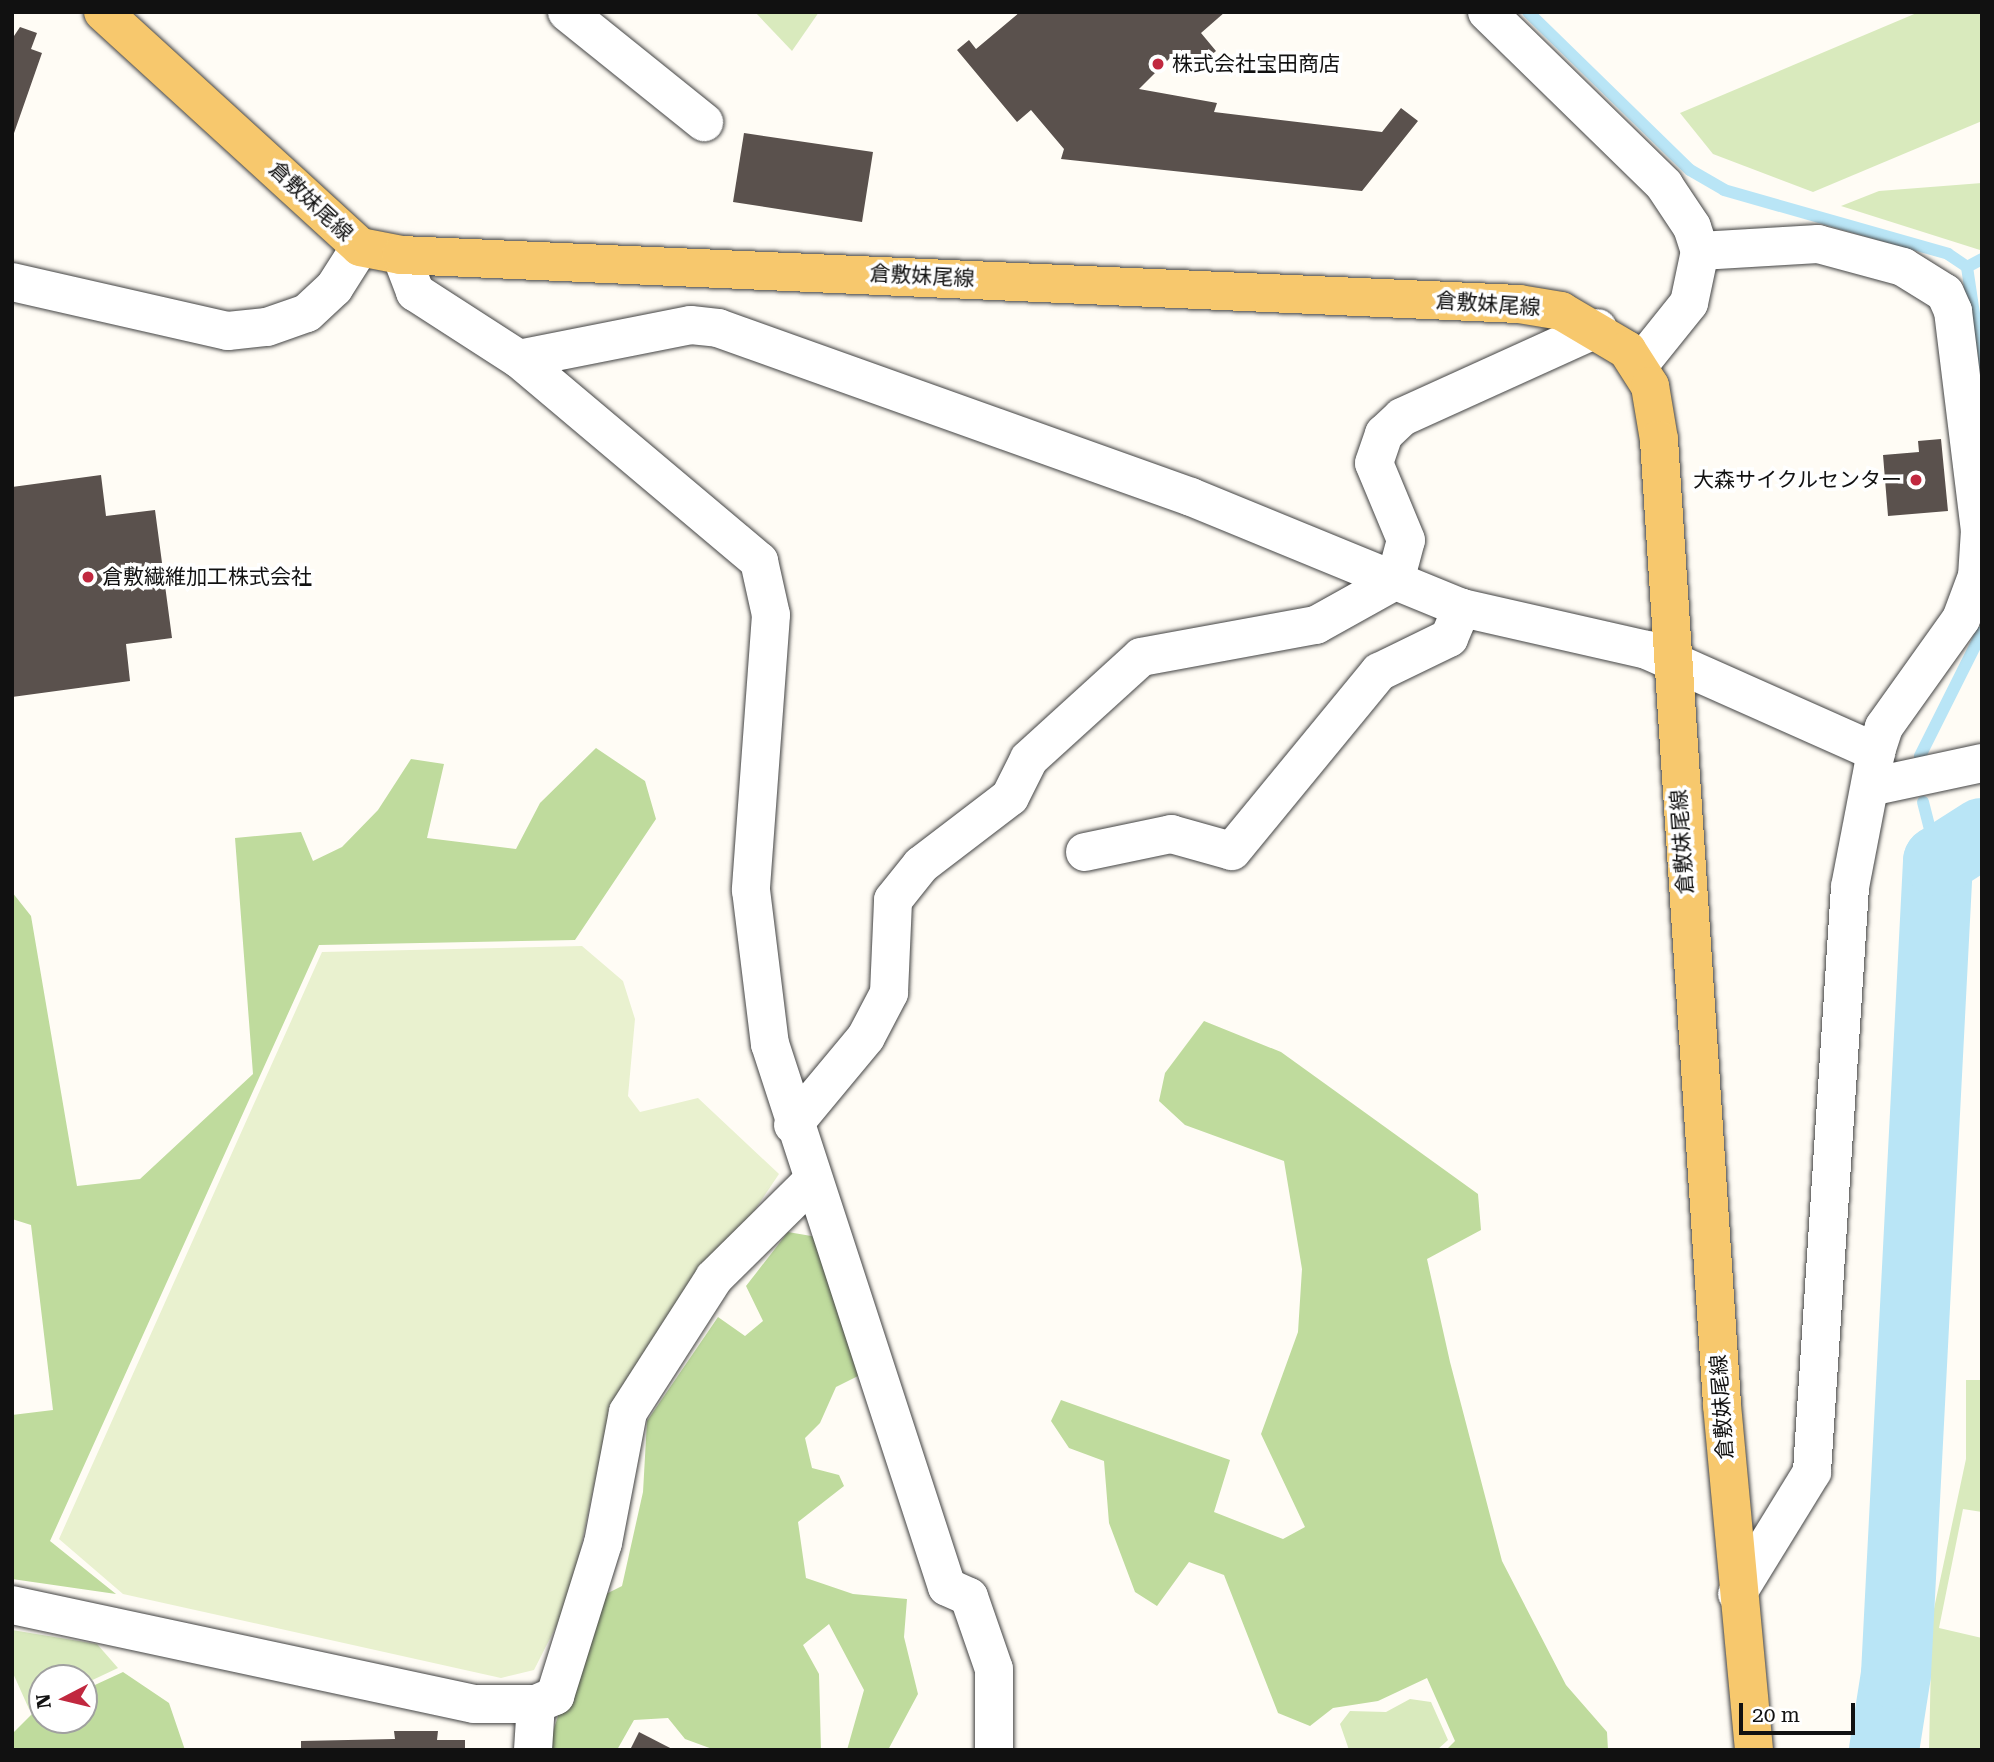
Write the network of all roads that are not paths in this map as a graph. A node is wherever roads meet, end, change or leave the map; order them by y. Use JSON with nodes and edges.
{"nodes":[{"id":1,"x":103,"y":12,"type":"edge"},
{"id":2,"x":566,"y":12,"type":"edge"},
{"id":3,"x":1487,"y":12,"type":"edge"},
{"id":4,"x":704,"y":121,"type":"dead end"},
{"id":5,"x":360,"y":247,"type":"junction"},
{"id":6,"x":1700,"y":251,"type":"junction"},
{"id":7,"x":401,"y":255,"type":"junction"},
{"id":8,"x":12,"y":282,"type":"edge"},
{"id":9,"x":1598,"y":328,"type":"junction"},
{"id":10,"x":519,"y":359,"type":"junction"},
{"id":11,"x":1640,"y":364,"type":"junction"},
{"id":12,"x":1981,"y":530,"type":"edge"},
{"id":13,"x":1395,"y":581,"type":"junction"},
{"id":14,"x":1462,"y":608,"type":"junction"},
{"id":15,"x":1672,"y":663,"type":"junction"},
{"id":16,"x":1982,"y":763,"type":"edge"},
{"id":17,"x":1876,"y":769,"type":"junction"},
{"id":18,"x":1085,"y":852,"type":"dead end"},
{"id":19,"x":793,"y":1125,"type":"junction"},
{"id":20,"x":811,"y":1181,"type":"junction"},
{"id":21,"x":1737,"y":1594,"type":"junction"},
{"id":22,"x":12,"y":1605,"type":"edge"},
{"id":23,"x":536,"y":1704,"type":"junction"},
{"id":24,"x":533,"y":1750,"type":"edge"},
{"id":25,"x":994,"y":1750,"type":"edge"},
{"id":26,"x":1754,"y":1750,"type":"edge"}],
"edges":[{"from":1,"to":5,"type":"main road","name":"倉敷妹尾線"},
{"from":2,"to":4,"type":"street"},
{"from":3,"to":6,"type":"street"},
{"from":5,"to":7,"type":"main road","name":"倉敷妹尾線"},
{"from":5,"to":8,"type":"street"},
{"from":6,"to":11,"type":"street"},
{"from":6,"to":12,"type":"street"},
{"from":7,"to":9,"type":"main road","name":"倉敷妹尾線"},
{"from":7,"to":10,"type":"street"},
{"from":9,"to":11,"type":"main road","name":"倉敷妹尾線"},
{"from":9,"to":13,"type":"street"},
{"from":10,"to":13,"type":"street"},
{"from":10,"to":19,"type":"street"},
{"from":11,"to":15,"type":"main road","name":"倉敷妹尾線"},
{"from":12,"to":17,"type":"street"},
{"from":13,"to":14,"type":"street"},
{"from":13,"to":19,"type":"street"},
{"from":14,"to":15,"type":"street"},
{"from":14,"to":18,"type":"street"},
{"from":15,"to":17,"type":"street"},
{"from":15,"to":21,"type":"main road","name":"倉敷妹尾線"},
{"from":16,"to":17,"type":"street"},
{"from":17,"to":21,"type":"street"},
{"from":19,"to":20,"type":"street"},
{"from":20,"to":23,"type":"street"},
{"from":20,"to":25,"type":"street"},
{"from":21,"to":26,"type":"main road","name":"倉敷妹尾線"},
{"from":22,"to":23,"type":"street"},
{"from":23,"to":24,"type":"street"}]}
